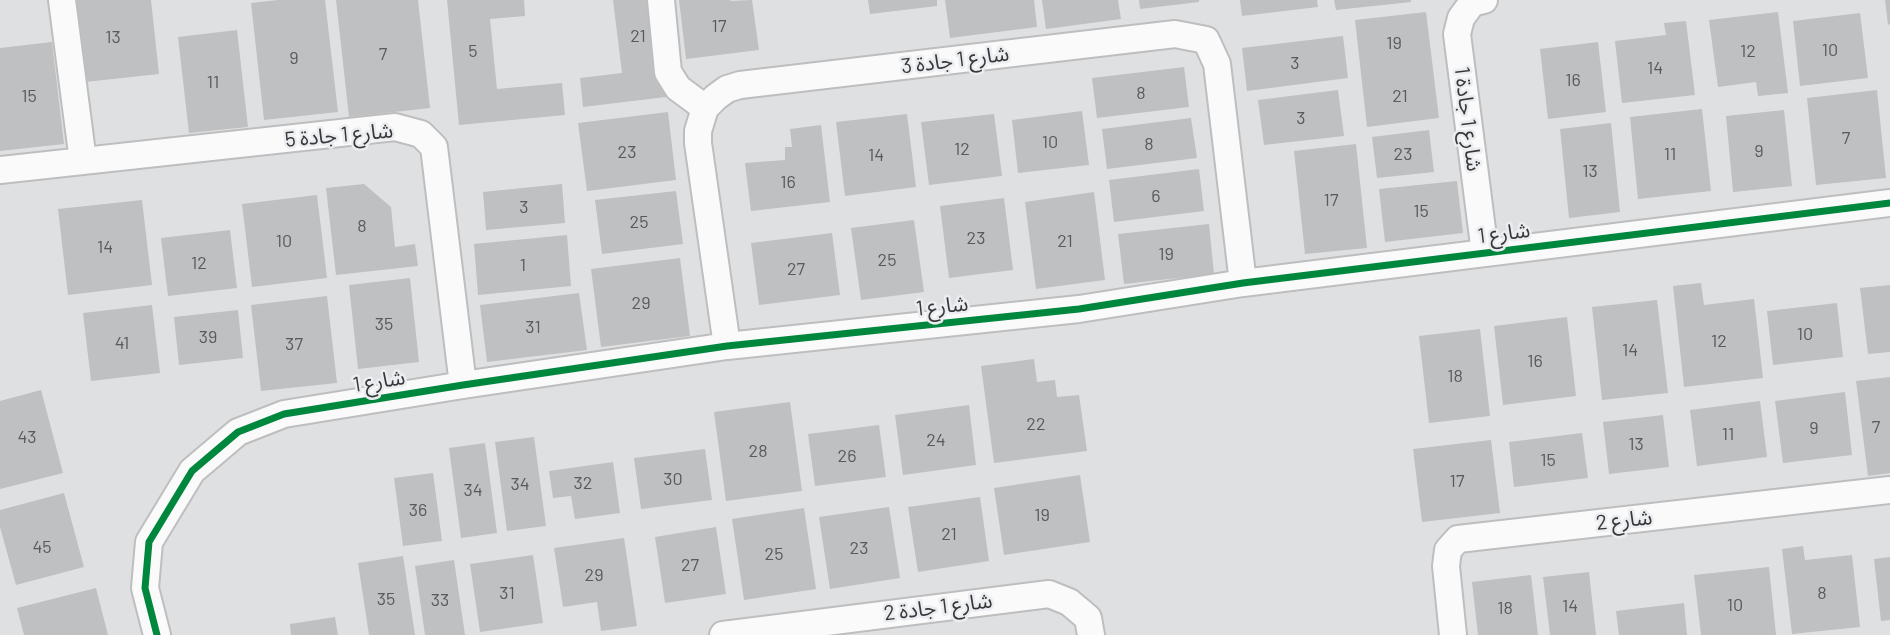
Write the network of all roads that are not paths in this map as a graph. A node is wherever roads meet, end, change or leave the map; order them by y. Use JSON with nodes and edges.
{"nodes":[{"id":1,"x":62,"y":0,"type":"edge"},
{"id":2,"x":661,"y":0,"type":"edge"},
{"id":3,"x":1484,"y":0,"type":"edge"},
{"id":4,"x":705,"y":108,"type":"junction"},
{"id":5,"x":83,"y":161,"type":"junction"},
{"id":6,"x":0,"y":170,"type":"edge"},
{"id":7,"x":1890,"y":203,"type":"edge"},
{"id":8,"x":1485,"y":253,"type":"junction"},
{"id":9,"x":1243,"y":284,"type":"junction"},
{"id":10,"x":727,"y":346,"type":"junction"},
{"id":11,"x":463,"y":385,"type":"junction"},
{"id":12,"x":1890,"y":490,"type":"edge"},
{"id":13,"x":157,"y":635,"type":"edge"},
{"id":14,"x":723,"y":635,"type":"edge"},
{"id":15,"x":1091,"y":635,"type":"edge"},
{"id":16,"x":1452,"y":635,"type":"edge"}],
"edges":[{"from":1,"to":5,"type":"street"},
{"from":2,"to":4,"type":"street"},
{"from":3,"to":8,"type":"street","name":"شارع 1 جادة 1"},
{"from":4,"to":9,"type":"street","name":"شارع 1 جادة 3"},
{"from":4,"to":10,"type":"street"},
{"from":5,"to":6,"type":"street","name":"شارع 1 جادة 5"},
{"from":5,"to":11,"type":"street","name":"شارع 1 جادة 5"},
{"from":7,"to":8,"type":"street","name":"شارع 1"},
{"from":8,"to":9,"type":"street","name":"شارع 1"},
{"from":9,"to":10,"type":"street","name":"شارع 1"},
{"from":10,"to":11,"type":"street","name":"شارع 1"},
{"from":11,"to":13,"type":"street","name":"شارع 1"},
{"from":12,"to":16,"type":"street","name":"شارع 2"},
{"from":14,"to":15,"type":"street","name":"شارع 1 جادة 2"}]}
